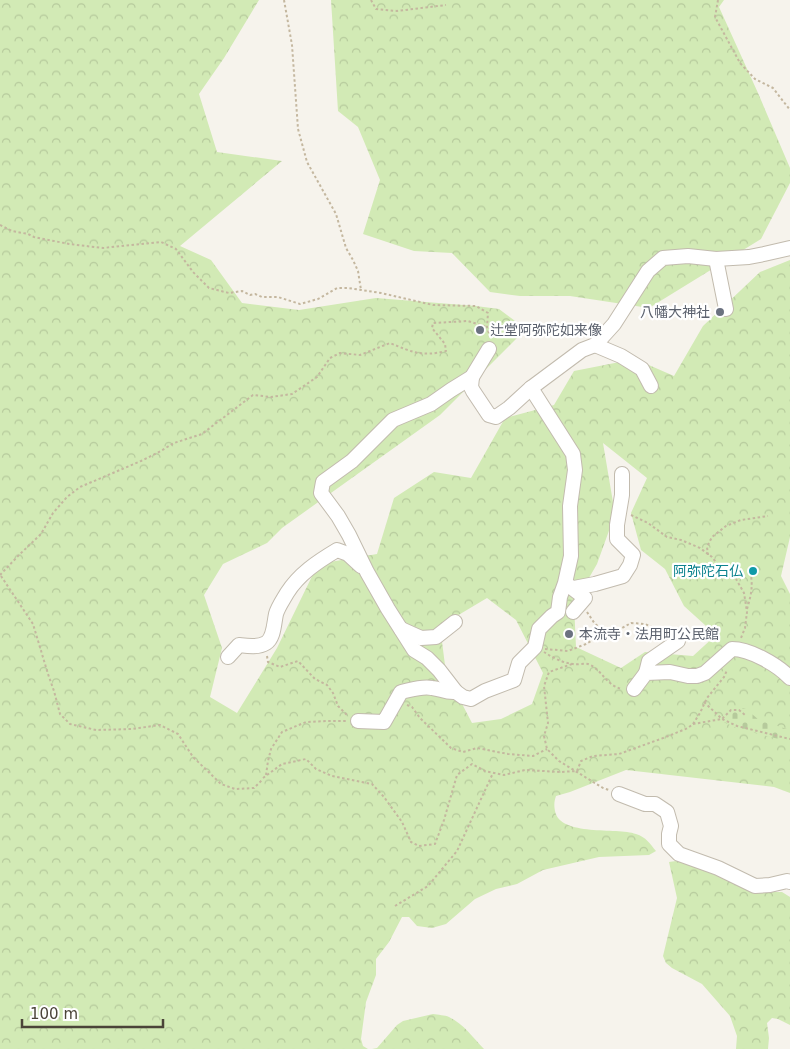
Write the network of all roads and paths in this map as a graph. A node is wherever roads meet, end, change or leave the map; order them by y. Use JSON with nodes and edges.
{"nodes":[{"id":1,"x":284,"y":0,"type":"edge"},
{"id":2,"x":371,"y":0,"type":"edge"},
{"id":3,"x":718,"y":0,"type":"edge"},
{"id":4,"x":446,"y":5,"type":"dead end"},
{"id":5,"x":790,"y":110,"type":"edge"},
{"id":6,"x":0,"y":225,"type":"edge"},
{"id":7,"x":790,"y":248,"type":"edge"},
{"id":8,"x":716,"y":259,"type":"junction"},
{"id":9,"x":361,"y":290,"type":"junction"},
{"id":10,"x":726,"y":309,"type":"dead end"},
{"id":11,"x":487,"y":327,"type":"junction"},
{"id":12,"x":595,"y":345,"type":"junction"},
{"id":13,"x":489,"y":350,"type":"joint"},
{"id":14,"x":472,"y":377,"type":"junction"},
{"id":15,"x":651,"y":386,"type":"dead end"},
{"id":16,"x":531,"y":388,"type":"junction"},
{"id":17,"x":622,"y":474,"type":"dead end"},
{"id":18,"x":620,"y":509,"type":"junction"},
{"id":19,"x":768,"y":516,"type":"dead end"},
{"id":20,"x":708,"y":554,"type":"junction"},
{"id":21,"x":750,"y":569,"type":"dead end"},
{"id":22,"x":367,"y":572,"type":"junction"},
{"id":23,"x":0,"y":575,"type":"edge"},
{"id":24,"x":570,"y":586,"type":"junction"},
{"id":25,"x":573,"y":612,"type":"joint"},
{"id":26,"x":747,"y":612,"type":"junction"},
{"id":27,"x":455,"y":622,"type":"dead end"},
{"id":28,"x":401,"y":629,"type":"junction"},
{"id":29,"x":607,"y":632,"type":"junction"},
{"id":30,"x":678,"y":641,"type":"joint"},
{"id":31,"x":266,"y":643,"type":"junction"},
{"id":32,"x":535,"y":647,"type":"junction"},
{"id":33,"x":737,"y":649,"type":"junction"},
{"id":34,"x":228,"y":657,"type":"dead end"},
{"id":35,"x":572,"y":664,"type":"junction"},
{"id":36,"x":727,"y":670,"type":"dead end"},
{"id":37,"x":646,"y":673,"type":"junction"},
{"id":38,"x":790,"y":678,"type":"edge"},
{"id":39,"x":634,"y":689,"type":"joint"},
{"id":40,"x":456,"y":692,"type":"junction"},
{"id":41,"x":704,"y":702,"type":"junction"},
{"id":42,"x":403,"y":704,"type":"dead end"},
{"id":43,"x":745,"y":715,"type":"dead end"},
{"id":44,"x":722,"y":718,"type":"junction"},
{"id":45,"x":358,"y":721,"type":"junction"},
{"id":46,"x":693,"y":724,"type":"junction"},
{"id":47,"x":790,"y":739,"type":"edge"},
{"id":48,"x":547,"y":749,"type":"junction"},
{"id":49,"x":577,"y":771,"type":"junction"},
{"id":50,"x":493,"y":773,"type":"junction"},
{"id":51,"x":263,"y":778,"type":"junction"},
{"id":52,"x":619,"y":794,"type":"joint"},
{"id":53,"x":790,"y":882,"type":"edge"},
{"id":54,"x":395,"y":906,"type":"dead end"}],
"edges":[{"from":1,"to":9,"type":"path"},
{"from":2,"to":4,"type":"path"},
{"from":3,"to":5,"type":"path"},
{"from":6,"to":9,"type":"path"},
{"from":7,"to":8,"type":"street"},
{"from":8,"to":10,"type":"street"},
{"from":8,"to":12,"type":"street"},
{"from":9,"to":11,"type":"path"},
{"from":11,"to":13,"type":"path"},
{"from":11,"to":23,"type":"path"},
{"from":12,"to":15,"type":"street"},
{"from":12,"to":16,"type":"street"},
{"from":13,"to":14,"type":"street"},
{"from":14,"to":16,"type":"street"},
{"from":14,"to":22,"type":"street"},
{"from":16,"to":24,"type":"street"},
{"from":17,"to":18,"type":"street"},
{"from":18,"to":20,"type":"path"},
{"from":18,"to":24,"type":"street"},
{"from":19,"to":20,"type":"path"},
{"from":20,"to":26,"type":"path"},
{"from":21,"to":26,"type":"path"},
{"from":22,"to":28,"type":"street"},
{"from":22,"to":31,"type":"street"},
{"from":23,"to":51,"type":"path"},
{"from":24,"to":25,"type":"street"},
{"from":24,"to":32,"type":"street"},
{"from":25,"to":29,"type":"path"},
{"from":26,"to":33,"type":"path"},
{"from":27,"to":28,"type":"street"},
{"from":28,"to":40,"type":"street"},
{"from":29,"to":30,"type":"path"},
{"from":29,"to":32,"type":"path"},
{"from":30,"to":37,"type":"street"},
{"from":31,"to":34,"type":"street"},
{"from":31,"to":45,"type":"path"},
{"from":32,"to":35,"type":"path"},
{"from":32,"to":40,"type":"street"},
{"from":33,"to":37,"type":"street"},
{"from":33,"to":38,"type":"street"},
{"from":35,"to":39,"type":"path"},
{"from":35,"to":48,"type":"path"},
{"from":36,"to":41,"type":"path"},
{"from":37,"to":39,"type":"street"},
{"from":40,"to":45,"type":"street"},
{"from":41,"to":44,"type":"path"},
{"from":41,"to":46,"type":"path"},
{"from":42,"to":48,"type":"path"},
{"from":43,"to":44,"type":"path"},
{"from":44,"to":46,"type":"path"},
{"from":44,"to":47,"type":"path"},
{"from":45,"to":51,"type":"path"},
{"from":46,"to":49,"type":"path"},
{"from":48,"to":49,"type":"path"},
{"from":49,"to":50,"type":"path"},
{"from":49,"to":52,"type":"path"},
{"from":50,"to":51,"type":"path"},
{"from":50,"to":54,"type":"path"},
{"from":52,"to":53,"type":"street"}]}
